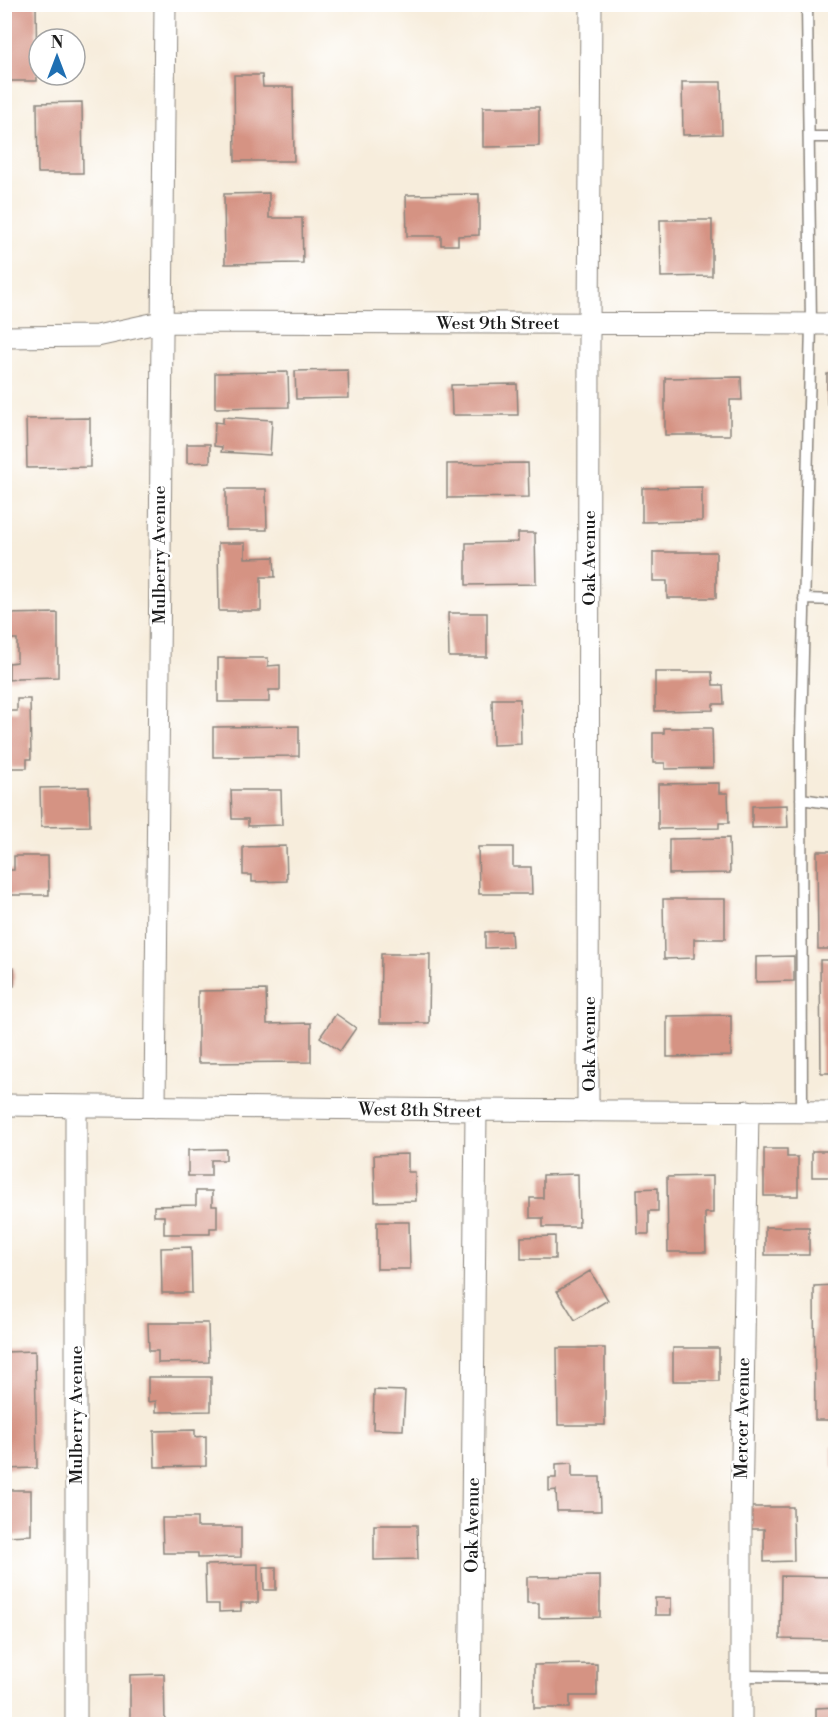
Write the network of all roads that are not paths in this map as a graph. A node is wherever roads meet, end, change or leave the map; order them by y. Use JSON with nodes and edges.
{"nodes":[{"id":1,"x":165,"y":4,"type":"edge"},
{"id":2,"x":591,"y":4,"type":"edge"},
{"id":3,"x":807,"y":4,"type":"edge"},
{"id":4,"x":809,"y":137,"type":"junction"},
{"id":5,"x":836,"y":137,"type":"edge"},
{"id":6,"x":161,"y":322,"type":"junction"},
{"id":7,"x":589,"y":323,"type":"junction"},
{"id":8,"x":810,"y":324,"type":"junction"},
{"id":9,"x":836,"y":324,"type":"edge"},
{"id":10,"x":4,"y":337,"type":"edge"},
{"id":11,"x":804,"y":599,"type":"junction"},
{"id":12,"x":836,"y":600,"type":"edge"},
{"id":13,"x":801,"y":799,"type":"junction"},
{"id":14,"x":836,"y":804,"type":"edge"},
{"id":15,"x":4,"y":1105,"type":"edge"},
{"id":16,"x":75,"y":1106,"type":"junction"},
{"id":17,"x":155,"y":1107,"type":"junction"},
{"id":18,"x":476,"y":1110,"type":"junction"},
{"id":19,"x":588,"y":1111,"type":"junction"},
{"id":20,"x":748,"y":1111,"type":"junction"},
{"id":21,"x":802,"y":1111,"type":"junction"},
{"id":22,"x":836,"y":1112,"type":"edge"},
{"id":23,"x":741,"y":1676,"type":"junction"},
{"id":24,"x":836,"y":1677,"type":"edge"},
{"id":25,"x":75,"y":1725,"type":"edge"},
{"id":26,"x":470,"y":1725,"type":"edge"},
{"id":27,"x":741,"y":1725,"type":"edge"}],
"edges":[{"from":1,"to":6,"type":"street","name":"Mulberry Avenue"},
{"from":2,"to":7,"type":"street","name":"Oak Avenue"},
{"from":3,"to":4,"type":"lane"},
{"from":4,"to":5,"type":"lane"},
{"from":4,"to":8,"type":"lane"},
{"from":6,"to":7,"type":"street","name":"West 9th Street"},
{"from":6,"to":10,"type":"street","name":"West 9th Street"},
{"from":6,"to":17,"type":"street","name":"Mulberry Avenue"},
{"from":7,"to":8,"type":"street","name":"West 9th Street"},
{"from":7,"to":19,"type":"street","name":"Oak Avenue"},
{"from":8,"to":9,"type":"street","name":"West 9th Street"},
{"from":8,"to":11,"type":"lane"},
{"from":11,"to":12,"type":"lane"},
{"from":11,"to":13,"type":"lane"},
{"from":13,"to":14,"type":"lane"},
{"from":13,"to":21,"type":"lane"},
{"from":15,"to":16,"type":"street","name":"West 8th Street"},
{"from":16,"to":17,"type":"street","name":"West 8th Street"},
{"from":16,"to":25,"type":"street","name":"Mulberry Avenue"},
{"from":17,"to":18,"type":"street","name":"West 8th Street"},
{"from":18,"to":19,"type":"street","name":"West 8th Street"},
{"from":18,"to":26,"type":"street","name":"Oak Avenue"},
{"from":19,"to":20,"type":"street","name":"West 8th Street"},
{"from":20,"to":21,"type":"street","name":"West 8th Street"},
{"from":20,"to":23,"type":"street","name":"Mercer Avenue"},
{"from":21,"to":22,"type":"street","name":"West 8th Street"},
{"from":23,"to":24,"type":"lane"},
{"from":23,"to":27,"type":"street","name":"Mercer Avenue"}]}
